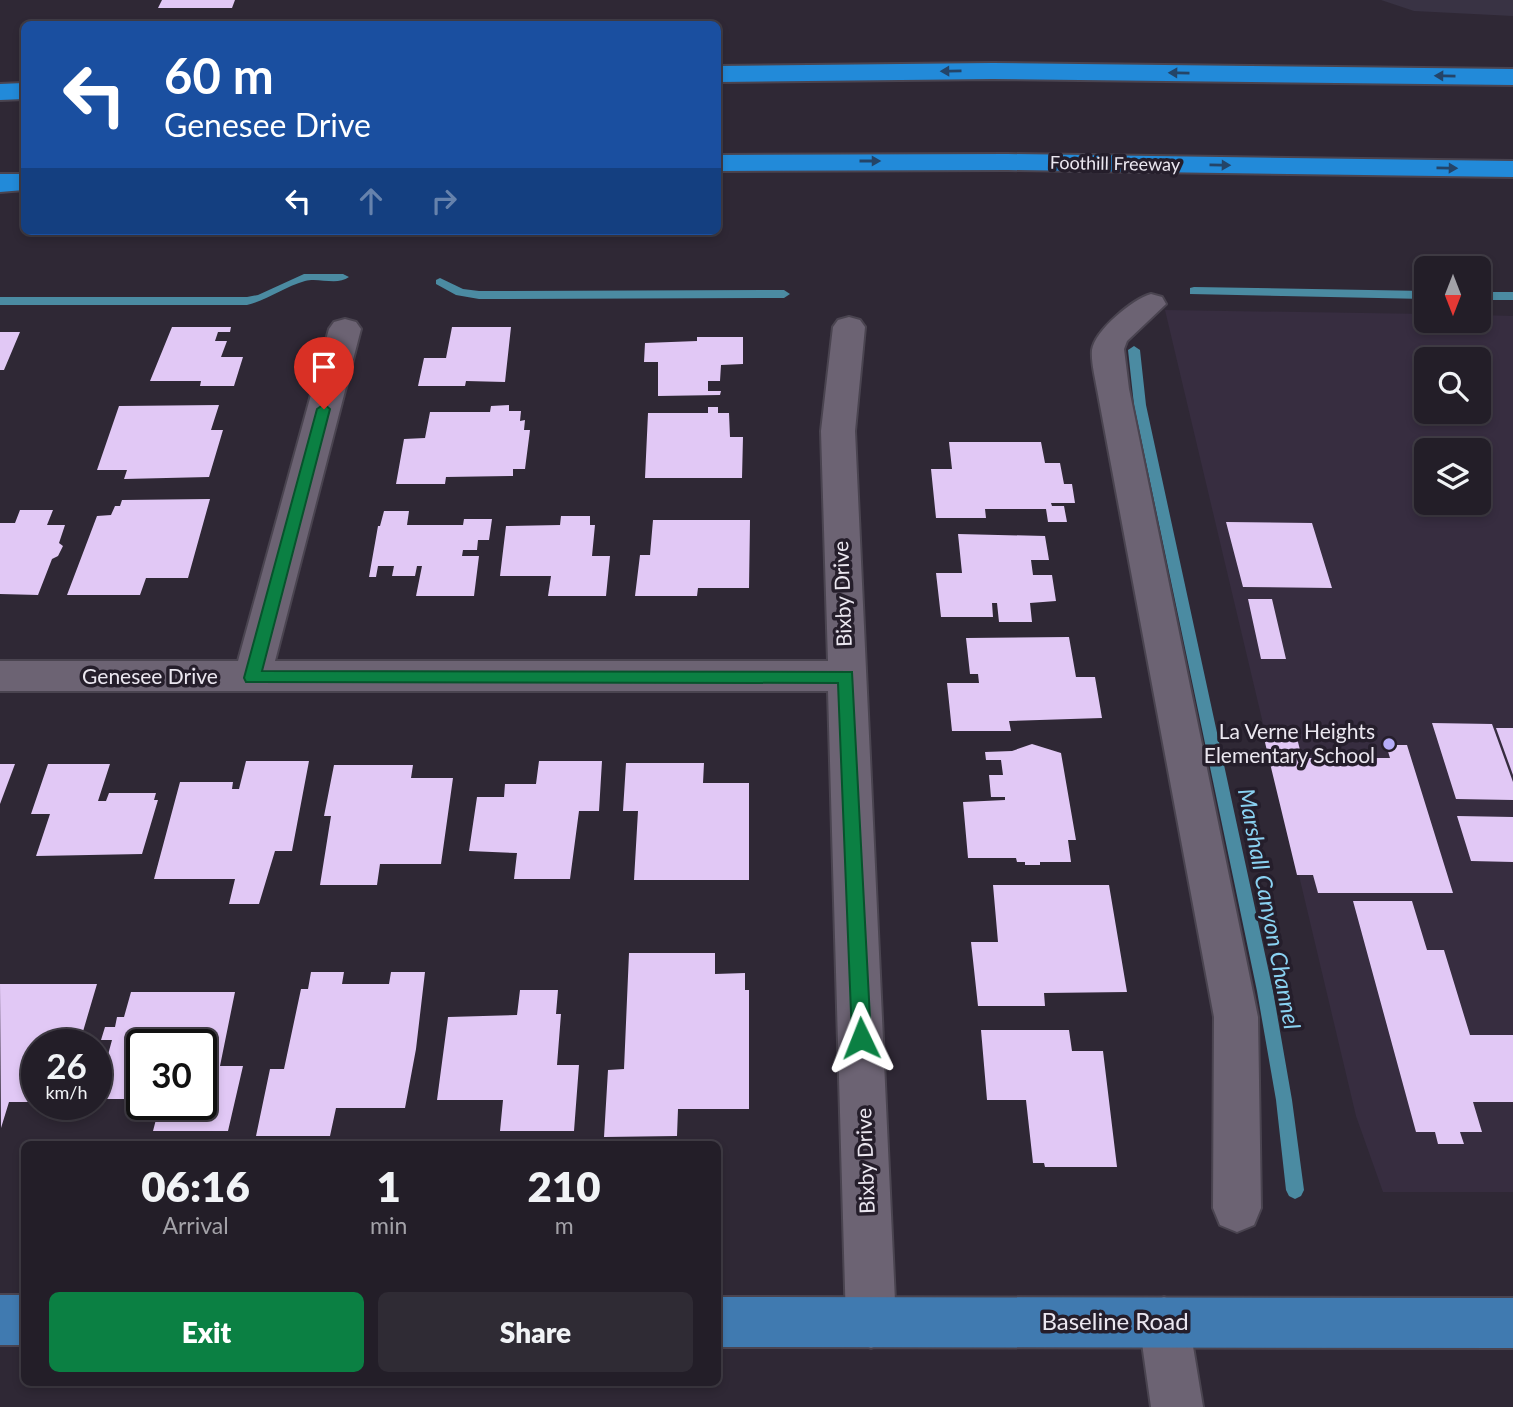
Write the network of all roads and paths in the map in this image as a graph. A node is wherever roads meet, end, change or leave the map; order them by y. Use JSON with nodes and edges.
{"nodes":[{"id":1,"x":721,"y":74,"type":"edge"},
{"id":2,"x":1247,"y":74,"type":"junction"},
{"id":3,"x":1513,"y":77,"type":"edge"},
{"id":4,"x":21,"y":91,"type":"edge"},
{"id":5,"x":0,"y":92,"type":"edge"},
{"id":6,"x":1513,"y":99,"type":"edge"},
{"id":7,"x":721,"y":143,"type":"edge"},
{"id":8,"x":21,"y":160,"type":"edge"},
{"id":9,"x":0,"y":161,"type":"edge"},
{"id":10,"x":801,"y":161,"type":"junction"},
{"id":11,"x":721,"y":163,"type":"edge"},
{"id":12,"x":1513,"y":169,"type":"edge"},
{"id":13,"x":21,"y":182,"type":"edge"},
{"id":14,"x":0,"y":183,"type":"edge"},
{"id":15,"x":1152,"y":304,"type":"dead end"},
{"id":16,"x":849,"y":327,"type":"dead end"},
{"id":17,"x":345,"y":328,"type":"dead end"},
{"id":18,"x":0,"y":676,"type":"edge"},
{"id":19,"x":846,"y":677,"type":"junction"},
{"id":20,"x":252,"y":678,"type":"junction"},
{"id":21,"x":1237,"y":1208,"type":"dead end"},
{"id":22,"x":0,"y":1320,"type":"edge"},
{"id":23,"x":21,"y":1320,"type":"edge"},
{"id":24,"x":721,"y":1322,"type":"edge"},
{"id":25,"x":1164,"y":1322,"type":"junction"},
{"id":26,"x":872,"y":1323,"type":"junction"},
{"id":27,"x":1513,"y":1323,"type":"edge"},
{"id":28,"x":1177,"y":1407,"type":"edge"}],
"edges":[{"from":2,"to":1,"type":"highway","one_way":true},
{"from":3,"to":2,"type":"highway","one_way":true},
{"from":2,"to":6,"type":"highway"},
{"from":4,"to":5,"type":"highway"},
{"from":7,"to":10,"type":"highway"},
{"from":8,"to":9,"type":"highway"},
{"from":10,"to":11,"type":"highway","name":"Foothill Freeway"},
{"from":10,"to":12,"type":"highway","name":"Foothill Freeway","one_way":true},
{"from":13,"to":14,"type":"highway"},
{"from":15,"to":21,"type":"street"},
{"from":16,"to":19,"type":"street","name":"Bixby Drive"},
{"from":17,"to":20,"type":"street"},
{"from":18,"to":20,"type":"street","name":"Genesee Drive"},
{"from":19,"to":20,"type":"street","name":"Genesee Drive"},
{"from":19,"to":26,"type":"street","name":"Bixby Drive"},
{"from":22,"to":23,"type":"main road"},
{"from":24,"to":26,"type":"main road","name":"Baseline Road"},
{"from":25,"to":26,"type":"main road","name":"Baseline Road"},
{"from":25,"to":27,"type":"main road","name":"Baseline Road"},
{"from":25,"to":28,"type":"street"}]}
